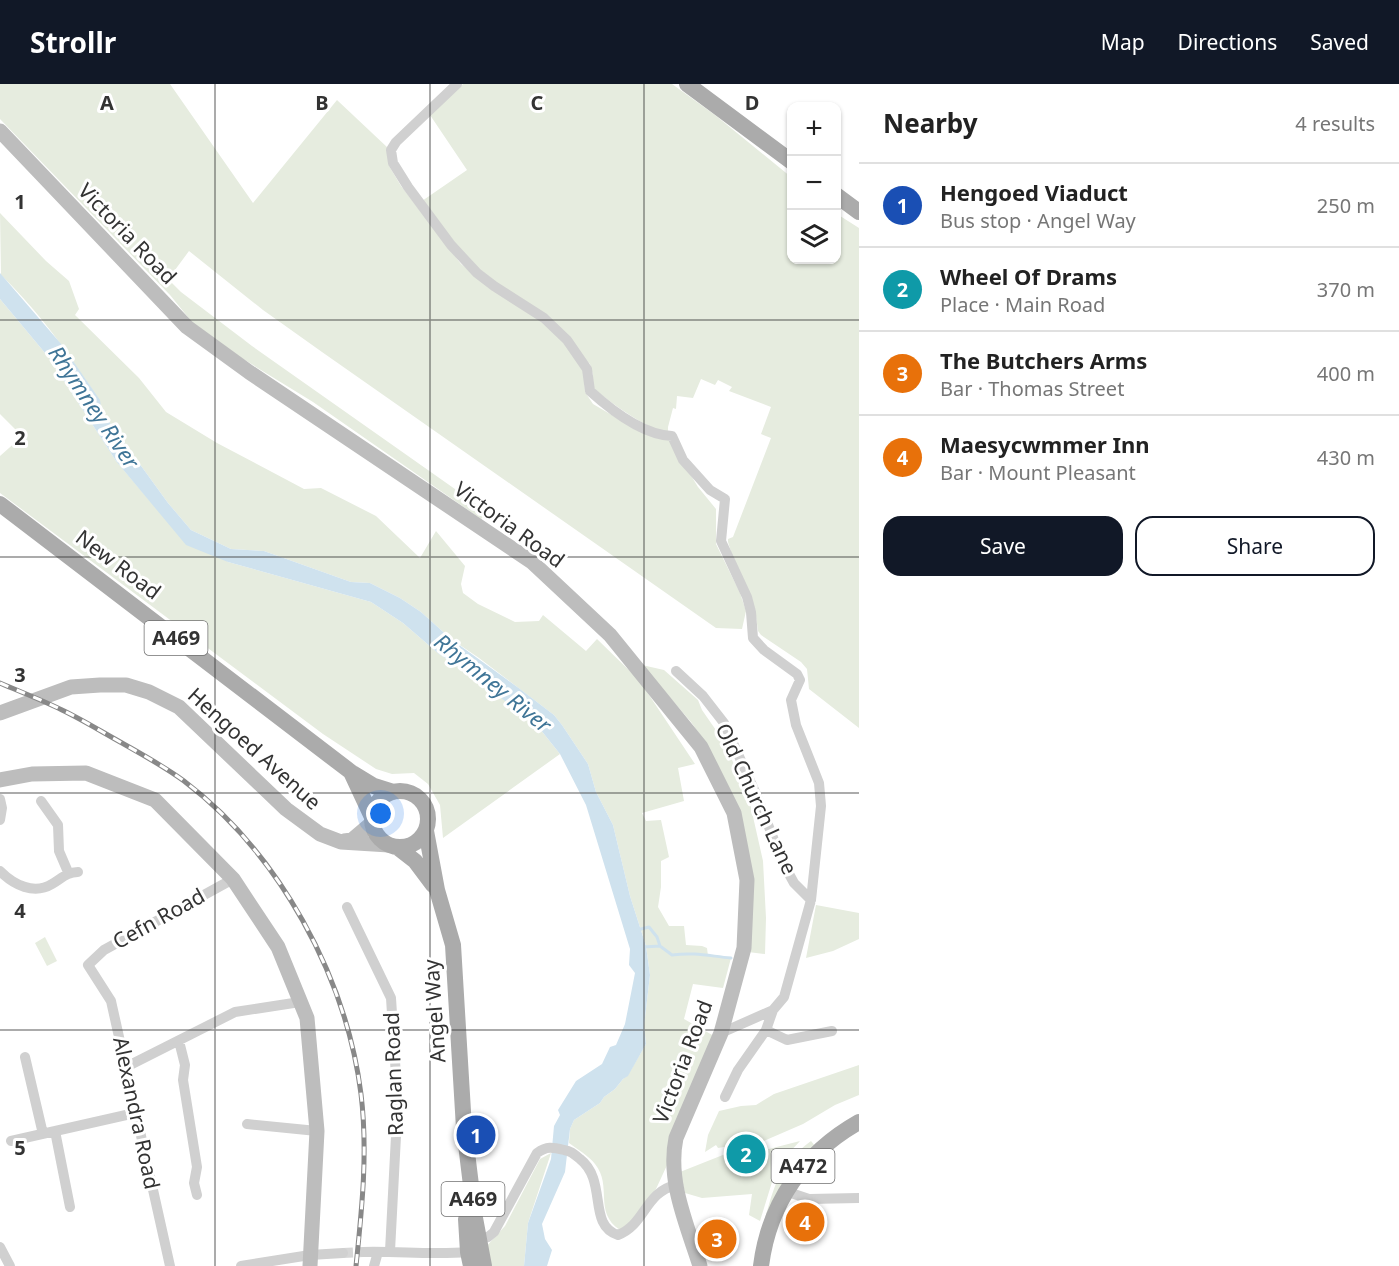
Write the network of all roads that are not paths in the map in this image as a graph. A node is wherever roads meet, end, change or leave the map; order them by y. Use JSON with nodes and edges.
{"nodes":[{"id":1,"x":457,"y":84,"type":"edge"},
{"id":2,"x":687,"y":84,"type":"edge"},
{"id":3,"x":0,"y":131,"type":"edge"},
{"id":4,"x":787,"y":158,"type":"edge"},
{"id":5,"x":841,"y":198,"type":"edge"},
{"id":6,"x":859,"y":212,"type":"edge"},
{"id":7,"x":0,"y":504,"type":"edge"},
{"id":8,"x":676,"y":672,"type":"dead end"},
{"id":9,"x":0,"y":713,"type":"edge"},
{"id":10,"x":351,"y":772,"type":"junction"},
{"id":11,"x":0,"y":780,"type":"edge"},
{"id":12,"x":393,"y":792,"type":"junction"},
{"id":13,"x":0,"y":799,"type":"edge"},
{"id":14,"x":41,"y":801,"type":"dead end"},
{"id":15,"x":0,"y":820,"type":"edge"},
{"id":16,"x":372,"y":820,"type":"junction"},
{"id":17,"x":426,"y":831,"type":"junction"},
{"id":18,"x":341,"y":842,"type":"junction"},
{"id":19,"x":393,"y":846,"type":"junction"},
{"id":20,"x":0,"y":871,"type":"edge"},
{"id":21,"x":233,"y":879,"type":"junction"},
{"id":22,"x":437,"y":890,"type":"junction"},
{"id":23,"x":811,"y":900,"type":"junction"},
{"id":24,"x":347,"y":907,"type":"dead end"},
{"id":25,"x":88,"y":965,"type":"joint"},
{"id":26,"x":300,"y":1002,"type":"junction"},
{"id":27,"x":773,"y":1010,"type":"junction"},
{"id":28,"x":766,"y":1030,"type":"junction"},
{"id":29,"x":832,"y":1031,"type":"dead end"},
{"id":30,"x":721,"y":1033,"type":"junction"},
{"id":31,"x":179,"y":1041,"type":"junction"},
{"id":32,"x":25,"y":1057,"type":"dead end"},
{"id":33,"x":126,"y":1067,"type":"junction"},
{"id":34,"x":725,"y":1097,"type":"dead end"},
{"id":35,"x":135,"y":1113,"type":"junction"},
{"id":36,"x":859,"y":1122,"type":"edge"},
{"id":37,"x":247,"y":1124,"type":"dead end"},
{"id":38,"x":55,"y":1131,"type":"junction"},
{"id":39,"x":317,"y":1131,"type":"junction"},
{"id":40,"x":43,"y":1134,"type":"junction"},
{"id":41,"x":11,"y":1141,"type":"dead end"},
{"id":42,"x":676,"y":1185,"type":"junction"},
{"id":43,"x":785,"y":1191,"type":"junction"},
{"id":44,"x":197,"y":1195,"type":"dead end"},
{"id":45,"x":859,"y":1198,"type":"edge"},
{"id":46,"x":70,"y":1207,"type":"dead end"},
{"id":47,"x":0,"y":1247,"type":"edge"},
{"id":48,"x":390,"y":1251,"type":"junction"},
{"id":49,"x":363,"y":1252,"type":"tunnel mouth"},
{"id":50,"x":378,"y":1252,"type":"junction"},
{"id":51,"x":472,"y":1252,"type":"edge"},
{"id":52,"x":343,"y":1253,"type":"tunnel mouth"},
{"id":53,"x":310,"y":1261,"type":"edge"},
{"id":54,"x":10,"y":1266,"type":"edge"},
{"id":55,"x":170,"y":1266,"type":"edge"},
{"id":56,"x":241,"y":1266,"type":"edge"},
{"id":57,"x":374,"y":1266,"type":"edge"},
{"id":58,"x":484,"y":1266,"type":"edge"},
{"id":59,"x":700,"y":1266,"type":"edge"},
{"id":60,"x":761,"y":1266,"type":"edge"}],
"edges":[{"from":1,"to":23,"type":"street"},
{"from":2,"to":4,"type":"main road"},
{"from":3,"to":30,"type":"main road","name":"Victoria Road"},
{"from":5,"to":6,"type":"main road"},
{"from":7,"to":10,"type":"main road","name":"New Road","number":"A469"},
{"from":8,"to":23,"type":"street","name":"Old Church Lane"},
{"from":9,"to":18,"type":"main road","name":"Hengoed Avenue"},
{"from":10,"to":12,"type":"main road","name":"New Road","number":"A469"},
{"from":10,"to":16,"type":"main road","name":"New Road","number":"A469"},
{"from":11,"to":21,"type":"main road"},
{"from":12,"to":16,"type":"main road"},
{"from":12,"to":17,"type":"main road"},
{"from":13,"to":15,"type":"street"},
{"from":14,"to":20,"type":"street"},
{"from":16,"to":18,"type":"main road"},
{"from":16,"to":19,"type":"main road"},
{"from":17,"to":19,"type":"main road"},
{"from":17,"to":22,"type":"main road","name":"Angel Way","number":"A469"},
{"from":18,"to":19,"type":"main road","name":"Hengoed Avenue"},
{"from":19,"to":22,"type":"main road","name":"Angel Way","number":"A469"},
{"from":21,"to":25,"type":"street","name":"Cefn Road"},
{"from":21,"to":26,"type":"main road"},
{"from":22,"to":51,"type":"main road","name":"Angel Way","number":"A469"},
{"from":23,"to":27,"type":"street"},
{"from":24,"to":48,"type":"street","name":"Raglan Road"},
{"from":25,"to":33,"type":"street","name":"Alexandra Road"},
{"from":26,"to":31,"type":"street"},
{"from":26,"to":39,"type":"main road"},
{"from":27,"to":28,"type":"street"},
{"from":27,"to":30,"type":"street"},
{"from":28,"to":29,"type":"street"},
{"from":28,"to":34,"type":"street"},
{"from":30,"to":42,"type":"main road","name":"Victoria Road"},
{"from":31,"to":33,"type":"street"},
{"from":31,"to":44,"type":"street"},
{"from":32,"to":40,"type":"street"},
{"from":33,"to":35,"type":"street","name":"Alexandra Road"},
{"from":35,"to":38,"type":"street"},
{"from":35,"to":55,"type":"street","name":"Alexandra Road"},
{"from":36,"to":43,"type":"main road","number":"A472"},
{"from":37,"to":39,"type":"street"},
{"from":38,"to":40,"type":"street"},
{"from":38,"to":46,"type":"street"},
{"from":39,"to":53,"type":"main road"},
{"from":40,"to":41,"type":"street"},
{"from":42,"to":51,"type":"street"},
{"from":42,"to":59,"type":"main road"},
{"from":43,"to":45,"type":"street"},
{"from":43,"to":60,"type":"main road","number":"A472"},
{"from":47,"to":54,"type":"street"},
{"from":48,"to":50,"type":"street"},
{"from":48,"to":51,"type":"street"},
{"from":49,"to":50,"type":"street"},
{"from":50,"to":57,"type":"street"},
{"from":51,"to":58,"type":"main road","number":"A469"},
{"from":52,"to":53,"type":"street"},
{"from":53,"to":56,"type":"street"}]}
